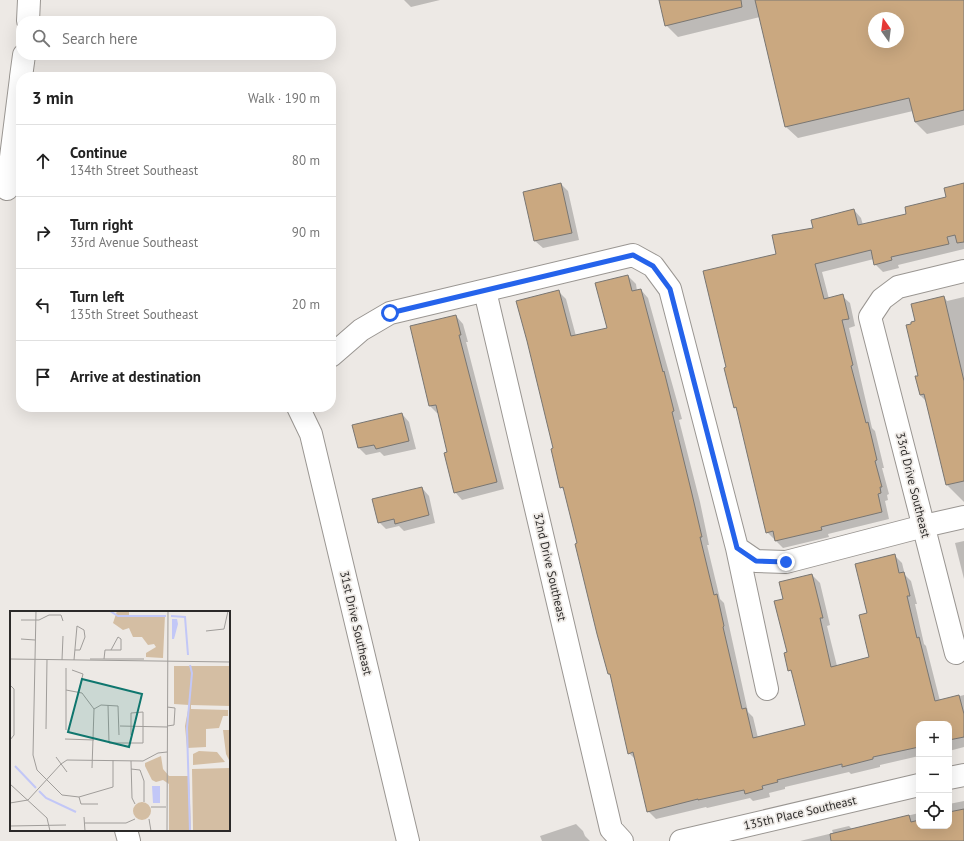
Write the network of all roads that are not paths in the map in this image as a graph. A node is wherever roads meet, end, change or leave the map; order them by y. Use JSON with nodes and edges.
{"nodes":[{"id":1,"x":29,"y":0,"type":"edge"},
{"id":2,"x":28,"y":16,"type":"edge"},
{"id":3,"x":23,"y":60,"type":"edge"},
{"id":4,"x":22,"y":72,"type":"edge"},
{"id":5,"x":16,"y":125,"type":"edge"},
{"id":6,"x":9,"y":190,"type":"edge"},
{"id":7,"x":964,"y":271,"type":"edge"},
{"id":8,"x":485,"y":291,"type":"junction"},
{"id":9,"x":336,"y":352,"type":"edge"},
{"id":10,"x":300,"y":412,"type":"edge"},
{"id":11,"x":964,"y":517,"type":"edge"},
{"id":12,"x":924,"y":526,"type":"junction"},
{"id":13,"x":737,"y":548,"type":"junction"},
{"id":14,"x":956,"y":653,"type":"dead end"},
{"id":15,"x":766,"y":689,"type":"dead end"},
{"id":16,"x":964,"y":774,"type":"edge"},
{"id":17,"x":952,"y":777,"type":"edge"},
{"id":18,"x":916,"y":786,"type":"edge"},
{"id":19,"x":126,"y":831,"type":"edge"},
{"id":20,"x":129,"y":841,"type":"edge"},
{"id":21,"x":408,"y":841,"type":"edge"},
{"id":22,"x":622,"y":841,"type":"edge"},
{"id":23,"x":681,"y":841,"type":"edge"}],
"edges":[{"from":1,"to":2,"type":"street"},
{"from":3,"to":4,"type":"street"},
{"from":5,"to":6,"type":"street"},
{"from":7,"to":12,"type":"street","name":"33rd Drive Southeast"},
{"from":8,"to":9,"type":"street"},
{"from":8,"to":13,"type":"street"},
{"from":8,"to":22,"type":"street","name":"32nd Drive Southeast"},
{"from":10,"to":21,"type":"street","name":"31st Drive Southeast"},
{"from":11,"to":12,"type":"street"},
{"from":12,"to":13,"type":"street"},
{"from":12,"to":14,"type":"street","name":"33rd Drive Southeast"},
{"from":13,"to":15,"type":"street"},
{"from":16,"to":17,"type":"street"},
{"from":18,"to":23,"type":"street","name":"135th Place Southeast"},
{"from":19,"to":20,"type":"street"}]}
